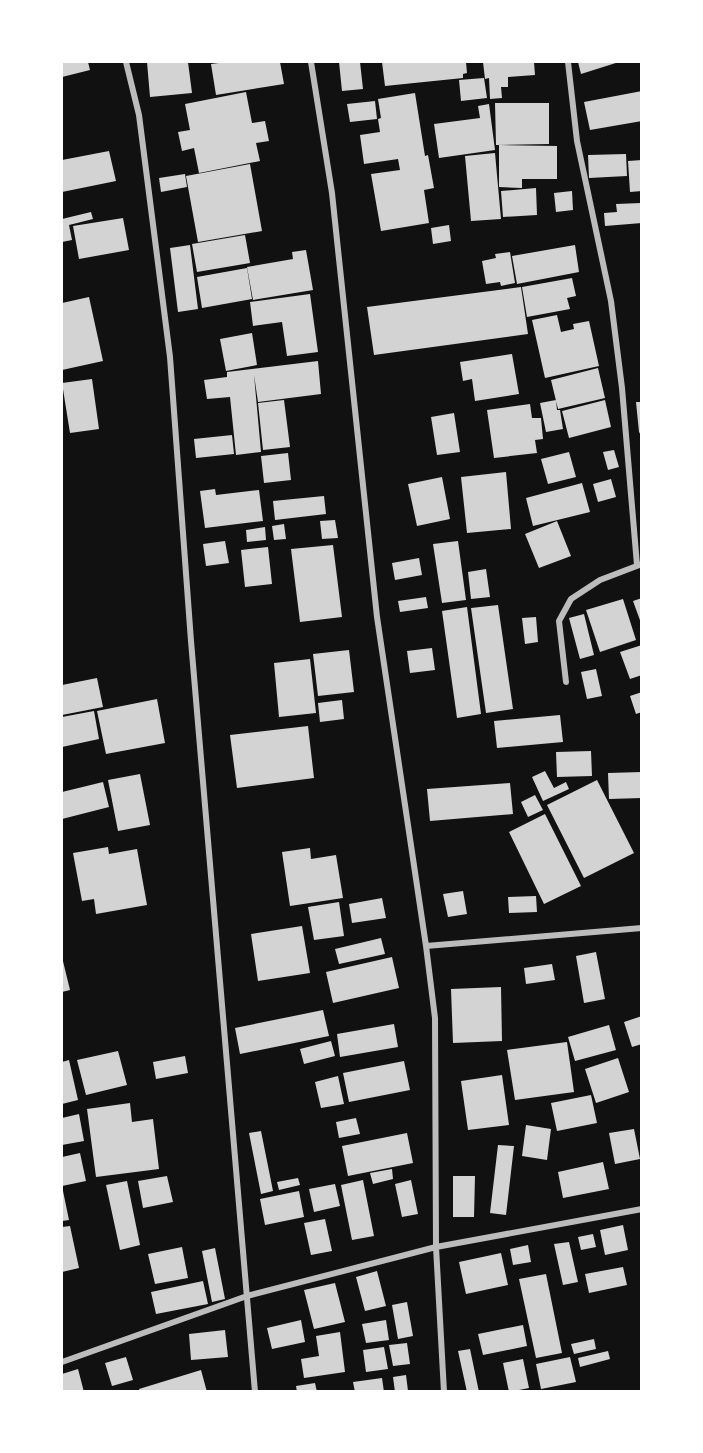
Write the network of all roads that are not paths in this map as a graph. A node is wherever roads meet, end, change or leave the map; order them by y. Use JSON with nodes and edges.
{"nodes":[{"id":1,"x":126,"y":62,"type":"edge"},
{"id":2,"x":311,"y":62,"type":"edge"},
{"id":3,"x":568,"y":62,"type":"edge"},
{"id":4,"x":639,"y":564,"type":"edge"},
{"id":5,"x":566,"y":682,"type":"dead end"},
{"id":6,"x":642,"y":928,"type":"edge"},
{"id":7,"x":426,"y":946,"type":"junction"},
{"id":8,"x":642,"y":1209,"type":"edge"},
{"id":9,"x":436,"y":1247,"type":"junction"},
{"id":10,"x":247,"y":1296,"type":"junction"},
{"id":11,"x":62,"y":1362,"type":"edge"},
{"id":12,"x":255,"y":1392,"type":"edge"},
{"id":13,"x":444,"y":1392,"type":"edge"}],
"edges":[{"from":1,"to":10,"type":"street"},
{"from":2,"to":7,"type":"street"},
{"from":3,"to":4,"type":"street"},
{"from":4,"to":5,"type":"street"},
{"from":6,"to":7,"type":"street"},
{"from":7,"to":9,"type":"street"},
{"from":8,"to":9,"type":"street"},
{"from":9,"to":10,"type":"street"},
{"from":9,"to":13,"type":"street"},
{"from":10,"to":11,"type":"street"},
{"from":10,"to":12,"type":"street"}]}
